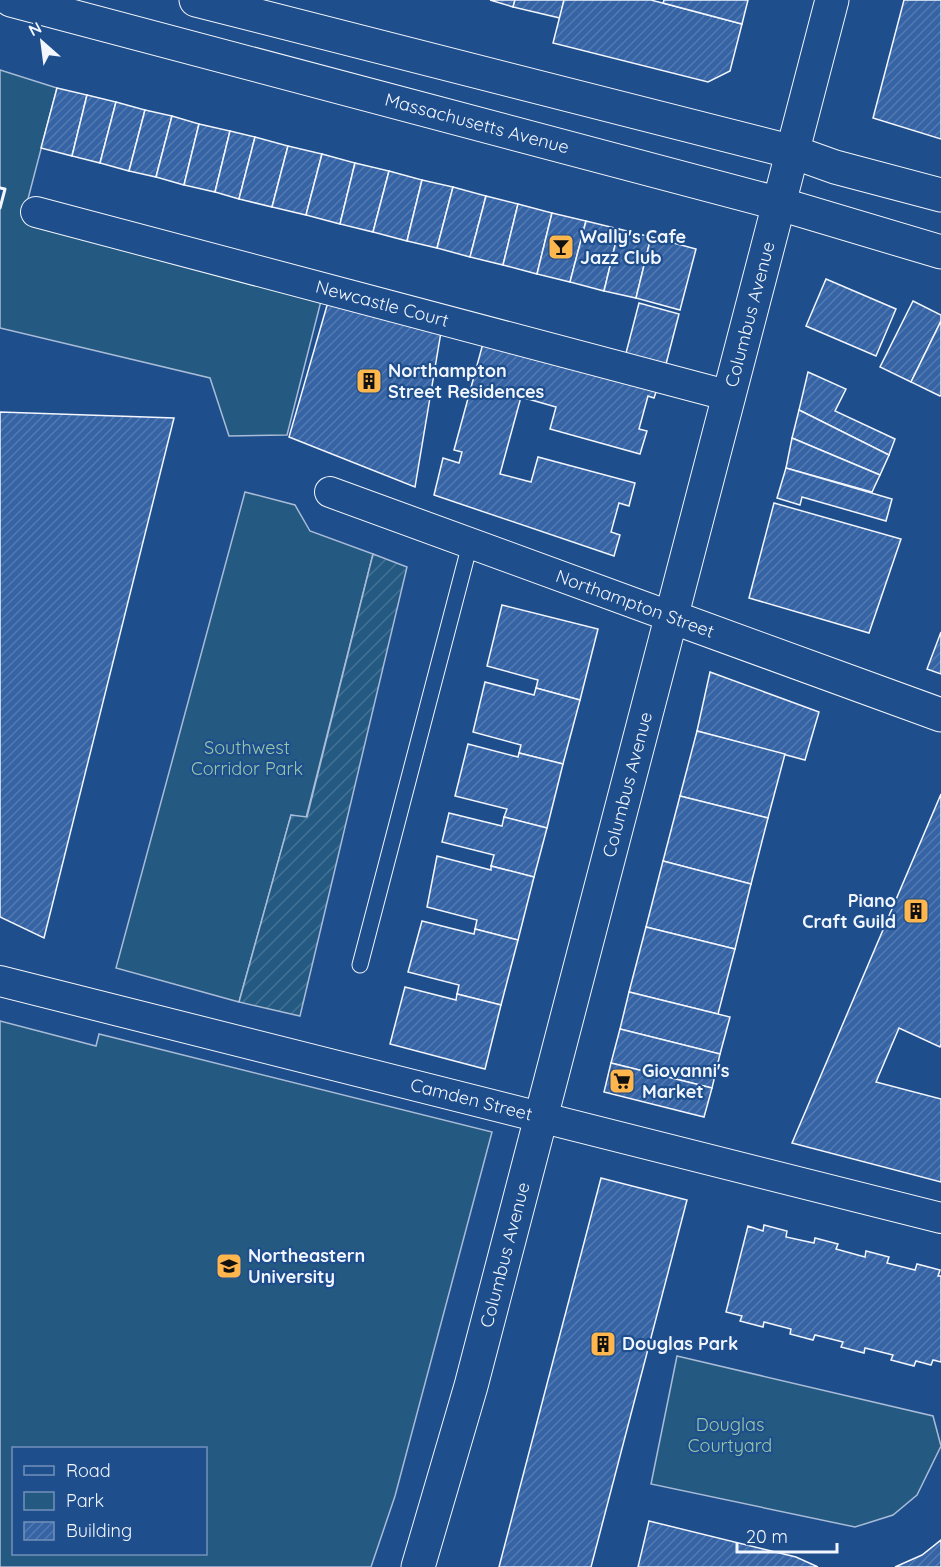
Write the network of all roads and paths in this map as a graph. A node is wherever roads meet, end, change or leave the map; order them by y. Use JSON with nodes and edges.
{"nodes":[{"id":1,"x":11,"y":0,"type":"edge"},
{"id":2,"x":196,"y":0,"type":"edge"},
{"id":3,"x":832,"y":0,"type":"edge"},
{"id":4,"x":793,"y":152,"type":"junction"},
{"id":5,"x":941,"y":195,"type":"edge"},
{"id":6,"x":780,"y":204,"type":"junction"},
{"id":7,"x":36,"y":212,"type":"dead end"},
{"id":8,"x":941,"y":252,"type":"edge"},
{"id":9,"x":730,"y":396,"type":"junction"},
{"id":10,"x":330,"y":492,"type":"dead end"},
{"id":11,"x":470,"y":544,"type":"junction"},
{"id":12,"x":672,"y":617,"type":"junction"},
{"id":13,"x":941,"y":715,"type":"edge"},
{"id":14,"x":360,"y":965,"type":"dead end"},
{"id":15,"x":0,"y":981,"type":"edge"},
{"id":16,"x":541,"y":1118,"type":"junction"},
{"id":17,"x":941,"y":1218,"type":"edge"},
{"id":18,"x":418,"y":1567,"type":"edge"}],
"edges":[{"from":1,"to":6,"type":"main road","name":"Massachusetts Avenue"},
{"from":2,"to":4,"type":"main road"},
{"from":3,"to":4,"type":"main road","name":"Columbus Avenue"},
{"from":4,"to":5,"type":"main road"},
{"from":4,"to":6,"type":"main road","name":"Columbus Avenue"},
{"from":6,"to":8,"type":"main road","name":"Massachusetts Avenue"},
{"from":6,"to":9,"type":"main road","name":"Columbus Avenue"},
{"from":7,"to":9,"type":"street","name":"Newcastle Court"},
{"from":9,"to":12,"type":"main road","name":"Columbus Avenue"},
{"from":10,"to":11,"type":"street","name":"Northampton Street"},
{"from":11,"to":12,"type":"street","name":"Northampton Street"},
{"from":11,"to":14,"type":"lane"},
{"from":12,"to":13,"type":"main road","name":"Northampton Street"},
{"from":12,"to":16,"type":"main road","name":"Columbus Avenue"},
{"from":15,"to":16,"type":"street","name":"Camden Street"},
{"from":16,"to":17,"type":"street","name":"Camden Street"},
{"from":16,"to":18,"type":"main road","name":"Columbus Avenue"}]}
